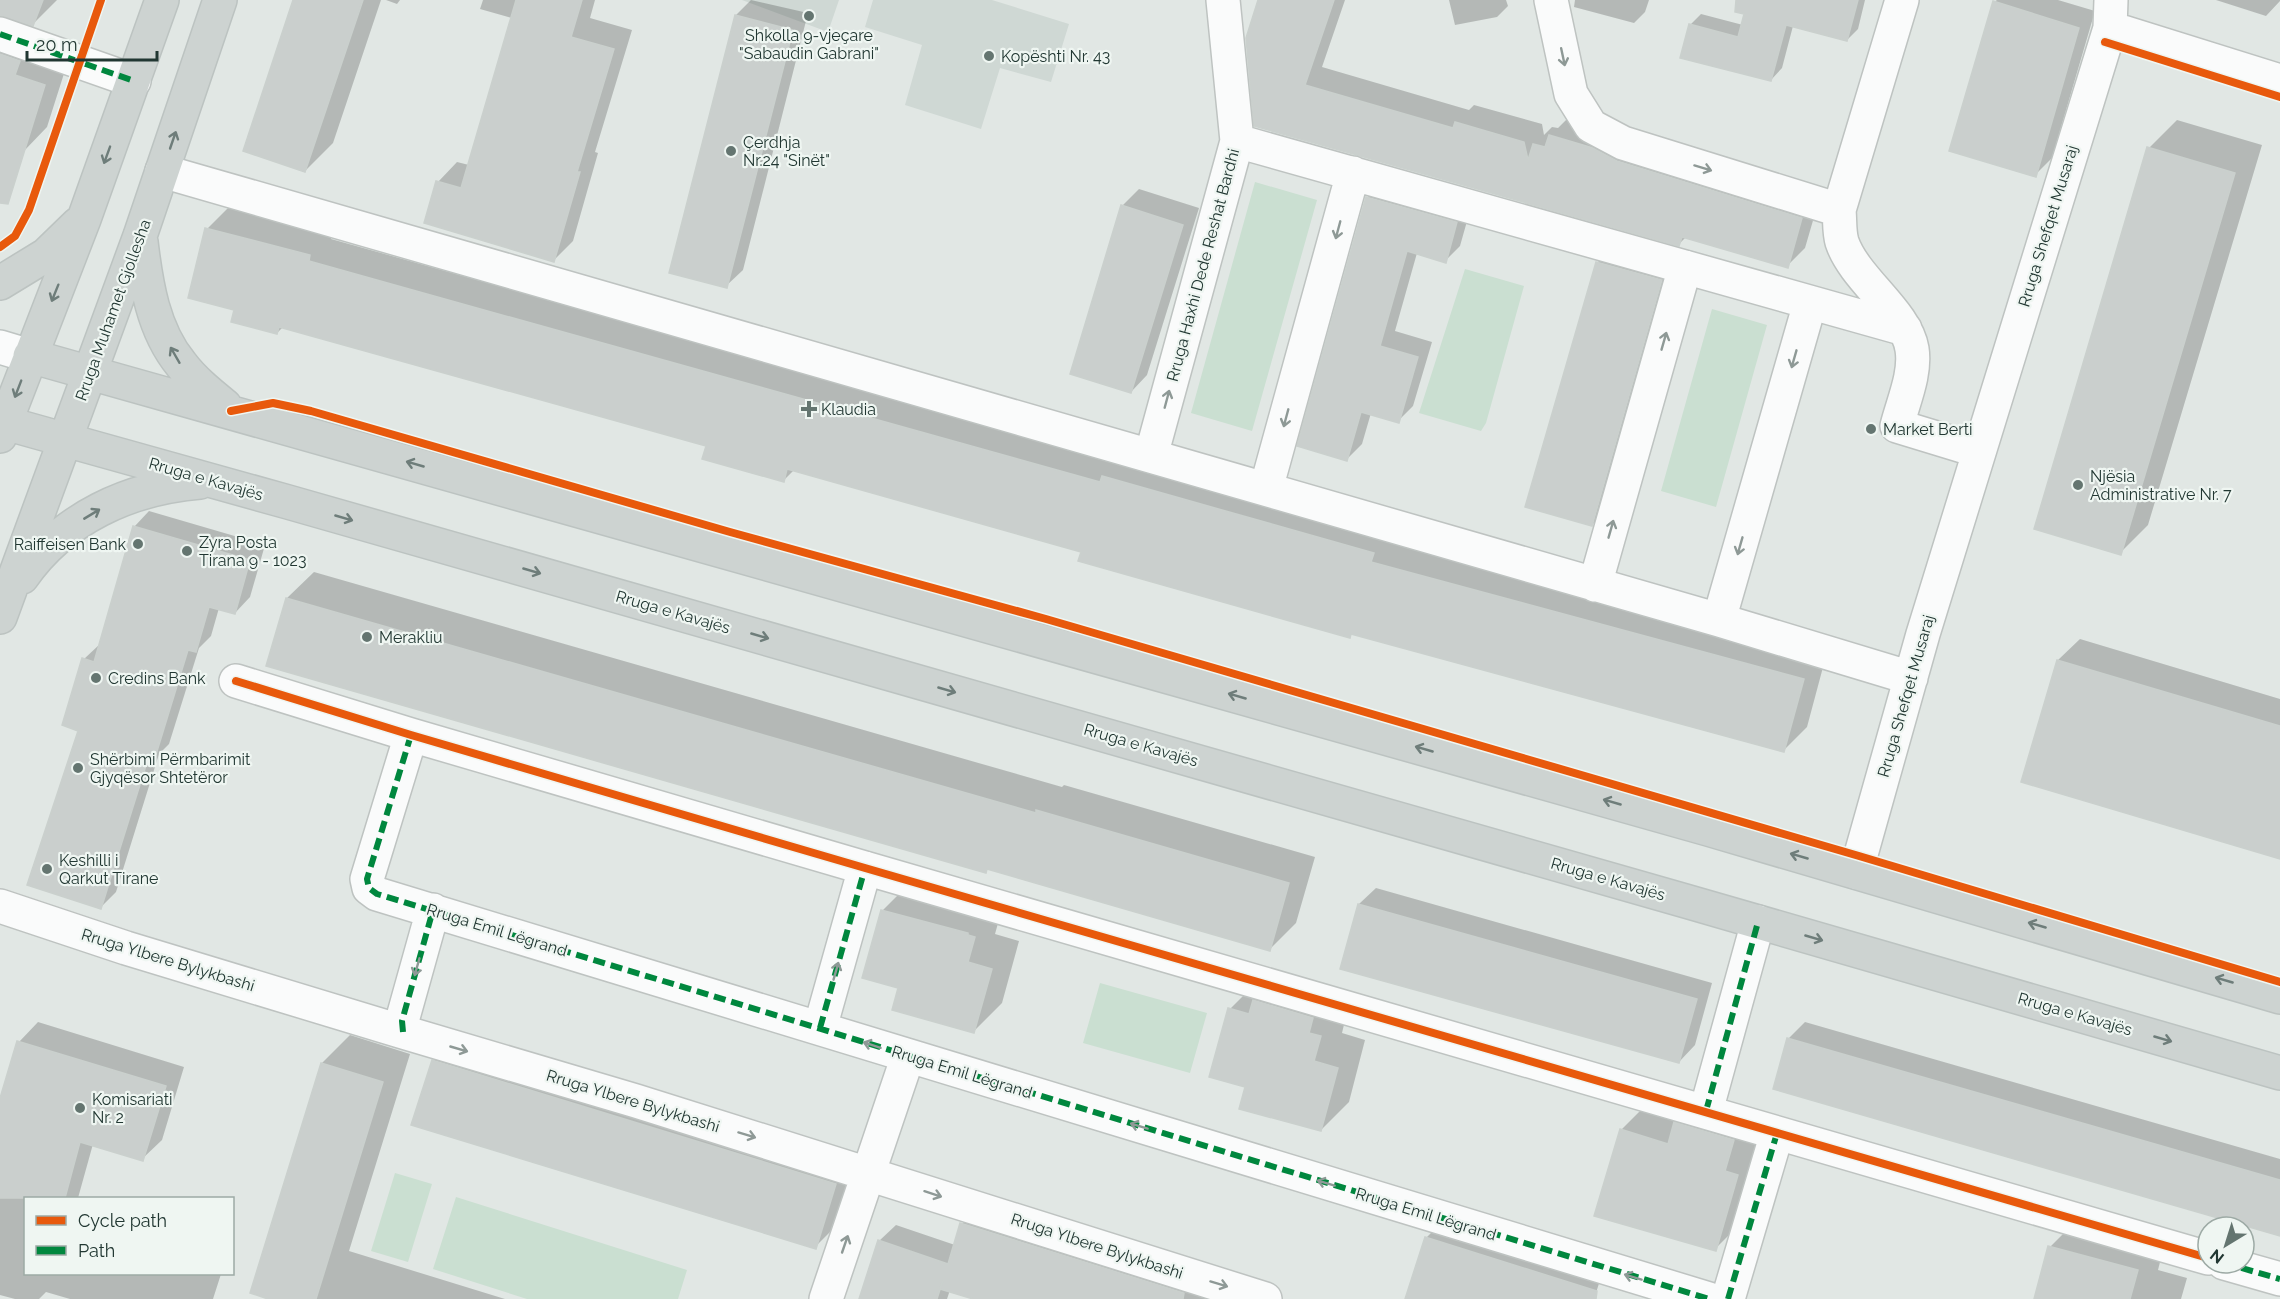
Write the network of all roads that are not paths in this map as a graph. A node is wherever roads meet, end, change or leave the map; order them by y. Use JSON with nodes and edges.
{"nodes":[{"id":1,"x":162,"y":0,"type":"edge"},
{"id":2,"x":220,"y":0,"type":"edge"},
{"id":3,"x":1223,"y":0,"type":"edge"},
{"id":4,"x":1551,"y":0,"type":"edge"},
{"id":5,"x":1902,"y":0,"type":"edge"},
{"id":6,"x":2110,"y":14,"type":"edge"},
{"id":7,"x":0,"y":34,"type":"edge"},
{"id":8,"x":134,"y":81,"type":"junction"},
{"id":9,"x":2280,"y":81,"type":"edge"},
{"id":10,"x":1237,"y":141,"type":"junction"},
{"id":11,"x":162,"y":171,"type":"junction"},
{"id":12,"x":1353,"y":173,"type":"junction"},
{"id":13,"x":1839,"y":210,"type":"junction"},
{"id":14,"x":84,"y":219,"type":"junction"},
{"id":15,"x":140,"y":236,"type":"junction"},
{"id":16,"x":1685,"y":267,"type":"junction"},
{"id":17,"x":0,"y":283,"type":"edge"},
{"id":18,"x":1810,"y":303,"type":"junction"},
{"id":19,"x":1905,"y":329,"type":"junction"},
{"id":20,"x":15,"y":352,"type":"edge"},
{"id":21,"x":90,"y":372,"type":"junction"},
{"id":22,"x":231,"y":411,"type":"junction"},
{"id":23,"x":2,"y":427,"type":"edge"},
{"id":24,"x":65,"y":440,"type":"junction"},
{"id":25,"x":1979,"y":451,"type":"junction"},
{"id":26,"x":1151,"y":456,"type":"junction"},
{"id":27,"x":215,"y":481,"type":"junction"},
{"id":28,"x":1266,"y":489,"type":"junction"},
{"id":29,"x":1595,"y":585,"type":"junction"},
{"id":30,"x":4,"y":608,"type":"edge"},
{"id":31,"x":1719,"y":620,"type":"junction"},
{"id":32,"x":1911,"y":678,"type":"junction"},
{"id":33,"x":236,"y":681,"type":"dead end"},
{"id":34,"x":411,"y":735,"type":"junction"},
{"id":35,"x":865,"y":868,"type":"junction"},
{"id":36,"x":1856,"y":872,"type":"junction"},
{"id":37,"x":0,"y":906,"type":"edge"},
{"id":38,"x":433,"y":910,"type":"junction"},
{"id":39,"x":1758,"y":922,"type":"junction"},
{"id":40,"x":2280,"y":997,"type":"edge"},
{"id":41,"x":820,"y":1028,"type":"junction"},
{"id":42,"x":403,"y":1032,"type":"junction"},
{"id":43,"x":908,"y":1056,"type":"junction"},
{"id":44,"x":2280,"y":1073,"type":"edge"},
{"id":45,"x":1706,"y":1111,"type":"junction"},
{"id":46,"x":1777,"y":1133,"type":"junction"},
{"id":47,"x":869,"y":1173,"type":"junction"},
{"id":48,"x":2196,"y":1255,"type":"edge"},
{"id":49,"x":2256,"y":1272,"type":"edge"},
{"id":50,"x":2280,"y":1279,"type":"edge"},
{"id":51,"x":1668,"y":1294,"type":"edge"},
{"id":52,"x":826,"y":1299,"type":"edge"},
{"id":53,"x":1265,"y":1299,"type":"edge"},
{"id":54,"x":1709,"y":1299,"type":"edge"},
{"id":55,"x":1728,"y":1299,"type":"edge"}],
"edges":[{"from":1,"to":8,"type":"main road"},
{"from":11,"to":2,"type":"main road","name":"Rruga Muhamet Gjollesha","one_way":true},
{"from":3,"to":10,"type":"street","name":"Rruga Haxhi Dede Reshat Bardhi"},
{"from":4,"to":13,"type":"street","one_way":true},
{"from":5,"to":13,"type":"street"},
{"from":6,"to":9,"type":"street"},
{"from":6,"to":25,"type":"street","name":"Rruga Shefqet Musaraj"},
{"from":7,"to":8,"type":"street"},
{"from":8,"to":14,"type":"main road","one_way":true},
{"from":10,"to":12,"type":"street"},
{"from":26,"to":10,"type":"street","name":"Rruga Haxhi Dede Reshat Bardhi","one_way":true},
{"from":11,"to":15,"type":"main road","name":"Rruga Muhamet Gjollesha"},
{"from":11,"to":26,"type":"street"},
{"from":12,"to":16,"type":"street"},
{"from":12,"to":28,"type":"street","one_way":true},
{"from":13,"to":19,"type":"street"},
{"from":14,"to":17,"type":"main road"},
{"from":14,"to":20,"type":"main road","one_way":true},
{"from":15,"to":21,"type":"main road","name":"Rruga Muhamet Gjollesha"},
{"from":22,"to":15,"type":"main road","one_way":true},
{"from":16,"to":18,"type":"street"},
{"from":29,"to":16,"type":"street","one_way":true},
{"from":18,"to":19,"type":"street"},
{"from":18,"to":31,"type":"street","one_way":true},
{"from":19,"to":25,"type":"street"},
{"from":20,"to":21,"type":"main road"},
{"from":20,"to":23,"type":"main road","one_way":true},
{"from":21,"to":22,"type":"main road"},
{"from":21,"to":24,"type":"main road","name":"Rruga Muhamet Gjollesha"},
{"from":36,"to":22,"type":"main road","one_way":true},
{"from":23,"to":24,"type":"main road","name":"Rruga e Kavajës"},
{"from":24,"to":27,"type":"main road","name":"Rruga e Kavajës"},
{"from":24,"to":30,"type":"main road","name":"Rruga Muhamet Gjollesha"},
{"from":25,"to":32,"type":"street","name":"Rruga Shefqet Musaraj"},
{"from":26,"to":28,"type":"street"},
{"from":30,"to":27,"type":"main road","one_way":true},
{"from":27,"to":39,"type":"main road","name":"Rruga e Kavajës","one_way":true},
{"from":28,"to":29,"type":"street"},
{"from":29,"to":31,"type":"street"},
{"from":31,"to":32,"type":"street"},
{"from":32,"to":36,"type":"street","name":"Rruga Shefqet Musaraj"},
{"from":33,"to":34,"type":"street"},
{"from":34,"to":35,"type":"street"},
{"from":34,"to":38,"type":"street","name":"Rruga Emil Lëgrand"},
{"from":41,"to":35,"type":"street","one_way":true},
{"from":35,"to":45,"type":"street"},
{"from":40,"to":36,"type":"main road","one_way":true},
{"from":37,"to":42,"type":"street","name":"Rruga Ylbere Bylykbashi"},
{"from":38,"to":41,"type":"street","name":"Rruga Emil Lëgrand"},
{"from":38,"to":42,"type":"street","one_way":true},
{"from":39,"to":44,"type":"main road","name":"Rruga e Kavajës","one_way":true},
{"from":39,"to":45,"type":"street"},
{"from":43,"to":41,"type":"street","name":"Rruga Emil Lëgrand","one_way":true},
{"from":42,"to":47,"type":"street","name":"Rruga Ylbere Bylykbashi","one_way":true},
{"from":43,"to":47,"type":"street"},
{"from":51,"to":43,"type":"street","name":"Rruga Emil Lëgrand","one_way":true},
{"from":45,"to":46,"type":"street"},
{"from":46,"to":48,"type":"street"},
{"from":46,"to":55,"type":"street"},
{"from":52,"to":47,"type":"street","one_way":true},
{"from":47,"to":53,"type":"street","name":"Rruga Ylbere Bylykbashi","one_way":true},
{"from":49,"to":50,"type":"street"},
{"from":51,"to":54,"type":"street","name":"Rruga Emil Lëgrand"}]}
